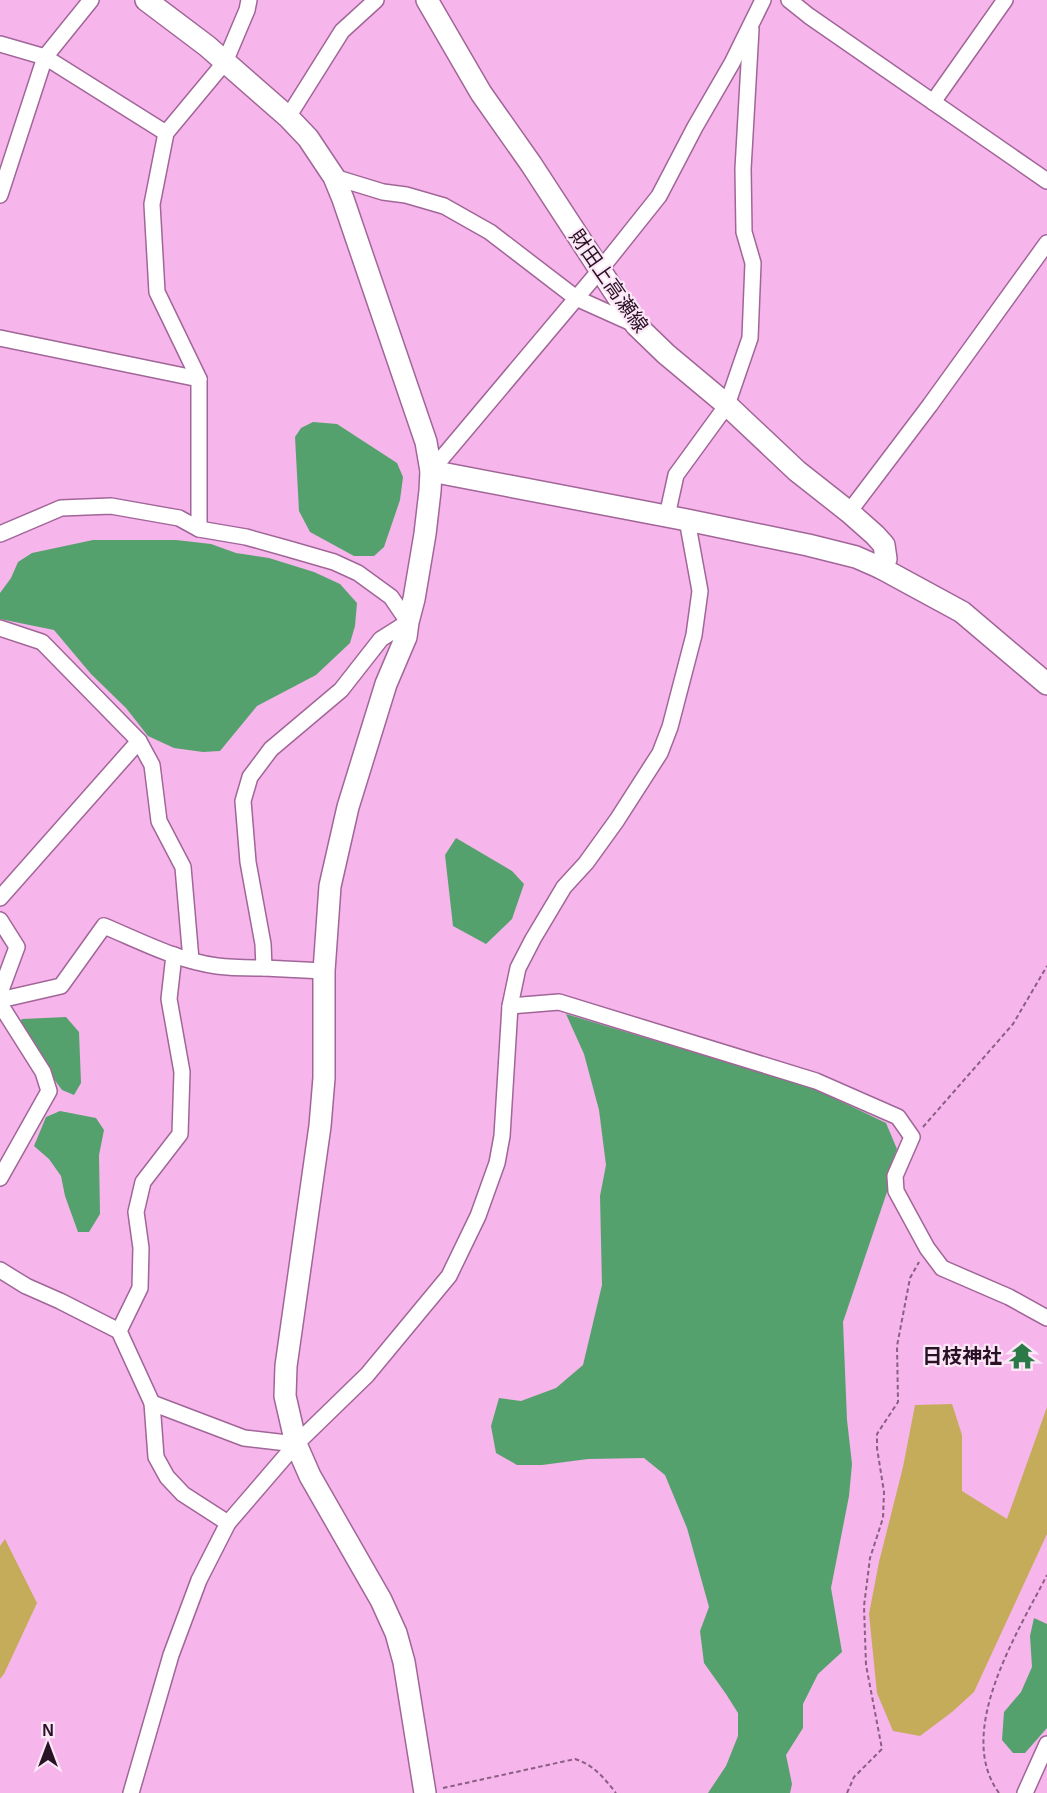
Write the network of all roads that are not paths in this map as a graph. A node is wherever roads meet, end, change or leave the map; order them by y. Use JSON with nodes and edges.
{"nodes":[{"id":1,"x":91,"y":0,"type":"edge"},
{"id":2,"x":146,"y":0,"type":"edge"},
{"id":3,"x":249,"y":0,"type":"edge"},
{"id":4,"x":376,"y":0,"type":"edge"},
{"id":5,"x":427,"y":0,"type":"edge"},
{"id":6,"x":764,"y":0,"type":"edge"},
{"id":7,"x":789,"y":0,"type":"edge"},
{"id":8,"x":1005,"y":0,"type":"edge"},
{"id":9,"x":752,"y":23,"type":"junction"},
{"id":10,"x":0,"y":44,"type":"edge"},
{"id":11,"x":45,"y":57,"type":"junction"},
{"id":12,"x":225,"y":62,"type":"junction"},
{"id":13,"x":933,"y":102,"type":"junction"},
{"id":14,"x":288,"y":117,"type":"junction"},
{"id":15,"x":166,"y":133,"type":"junction"},
{"id":16,"x":334,"y":177,"type":"junction"},
{"id":17,"x":1047,"y":181,"type":"edge"},
{"id":18,"x":0,"y":195,"type":"edge"},
{"id":19,"x":1047,"y":243,"type":"edge"},
{"id":20,"x":600,"y":270,"type":"junction"},
{"id":21,"x":576,"y":298,"type":"junction"},
{"id":22,"x":636,"y":325,"type":"junction"},
{"id":23,"x":0,"y":338,"type":"edge"},
{"id":24,"x":199,"y":379,"type":"junction"},
{"id":25,"x":727,"y":405,"type":"junction"},
{"id":26,"x":431,"y":471,"type":"junction"},
{"id":27,"x":849,"y":512,"type":"junction"},
{"id":28,"x":677,"y":518,"type":"junction"},
{"id":29,"x":199,"y":529,"type":"junction"},
{"id":30,"x":0,"y":534,"type":"edge"},
{"id":31,"x":881,"y":568,"type":"junction"},
{"id":32,"x":408,"y":622,"type":"junction"},
{"id":33,"x":0,"y":628,"type":"edge"},
{"id":34,"x":1047,"y":684,"type":"edge"},
{"id":35,"x":139,"y":741,"type":"junction"},
{"id":36,"x":0,"y":898,"type":"edge"},
{"id":37,"x":0,"y":920,"type":"edge"},
{"id":38,"x":174,"y":955,"type":"junction"},
{"id":39,"x":191,"y":960,"type":"junction"},
{"id":40,"x":264,"y":968,"type":"junction"},
{"id":41,"x":324,"y":971,"type":"junction"},
{"id":42,"x":0,"y":993,"type":"edge"},
{"id":43,"x":0,"y":1002,"type":"edge"},
{"id":44,"x":510,"y":1006,"type":"junction"},
{"id":45,"x":0,"y":1178,"type":"edge"},
{"id":46,"x":0,"y":1270,"type":"edge"},
{"id":47,"x":1047,"y":1318,"type":"edge"},
{"id":48,"x":119,"y":1331,"type":"junction"},
{"id":49,"x":152,"y":1403,"type":"junction"},
{"id":50,"x":296,"y":1444,"type":"junction"},
{"id":51,"x":228,"y":1523,"type":"junction"},
{"id":52,"x":1047,"y":1744,"type":"edge"},
{"id":53,"x":131,"y":1793,"type":"edge"},
{"id":54,"x":425,"y":1793,"type":"edge"},
{"id":55,"x":1025,"y":1793,"type":"edge"}],
"edges":[{"from":1,"to":11,"type":"street"},
{"from":2,"to":12,"type":"street"},
{"from":3,"to":12,"type":"street"},
{"from":4,"to":14,"type":"street"},
{"from":5,"to":20,"type":"street","name":"財田上高瀬線"},
{"from":6,"to":9,"type":"street"},
{"from":7,"to":13,"type":"street"},
{"from":8,"to":13,"type":"street"},
{"from":9,"to":20,"type":"street"},
{"from":9,"to":25,"type":"street"},
{"from":10,"to":11,"type":"street"},
{"from":11,"to":15,"type":"street"},
{"from":11,"to":18,"type":"street"},
{"from":12,"to":14,"type":"street"},
{"from":12,"to":15,"type":"street"},
{"from":13,"to":17,"type":"street"},
{"from":14,"to":16,"type":"street"},
{"from":15,"to":24,"type":"street"},
{"from":16,"to":21,"type":"street"},
{"from":16,"to":26,"type":"street"},
{"from":19,"to":27,"type":"street"},
{"from":20,"to":21,"type":"street"},
{"from":20,"to":22,"type":"street","name":"財田上高瀬線"},
{"from":21,"to":22,"type":"street"},
{"from":21,"to":26,"type":"street"},
{"from":22,"to":25,"type":"street","name":"財田上高瀬線"},
{"from":23,"to":24,"type":"street"},
{"from":24,"to":29,"type":"street"},
{"from":25,"to":27,"type":"street","name":"財田上高瀬線"},
{"from":25,"to":28,"type":"street"},
{"from":26,"to":28,"type":"street"},
{"from":26,"to":32,"type":"street"},
{"from":27,"to":31,"type":"street","name":"財田上高瀬線"},
{"from":28,"to":31,"type":"street"},
{"from":28,"to":44,"type":"street"},
{"from":29,"to":30,"type":"street"},
{"from":29,"to":32,"type":"street"},
{"from":31,"to":34,"type":"street"},
{"from":32,"to":40,"type":"street"},
{"from":32,"to":41,"type":"street"},
{"from":33,"to":35,"type":"street"},
{"from":35,"to":36,"type":"street"},
{"from":35,"to":39,"type":"street"},
{"from":37,"to":42,"type":"street"},
{"from":38,"to":39,"type":"street"},
{"from":38,"to":43,"type":"street"},
{"from":38,"to":48,"type":"street"},
{"from":39,"to":40,"type":"street"},
{"from":40,"to":41,"type":"street"},
{"from":41,"to":50,"type":"street"},
{"from":43,"to":45,"type":"street"},
{"from":44,"to":47,"type":"street"},
{"from":44,"to":50,"type":"street"},
{"from":46,"to":48,"type":"street"},
{"from":48,"to":49,"type":"street"},
{"from":49,"to":50,"type":"street"},
{"from":49,"to":51,"type":"street"},
{"from":50,"to":51,"type":"street"},
{"from":50,"to":54,"type":"street"},
{"from":51,"to":53,"type":"street"},
{"from":52,"to":55,"type":"street"}]}
